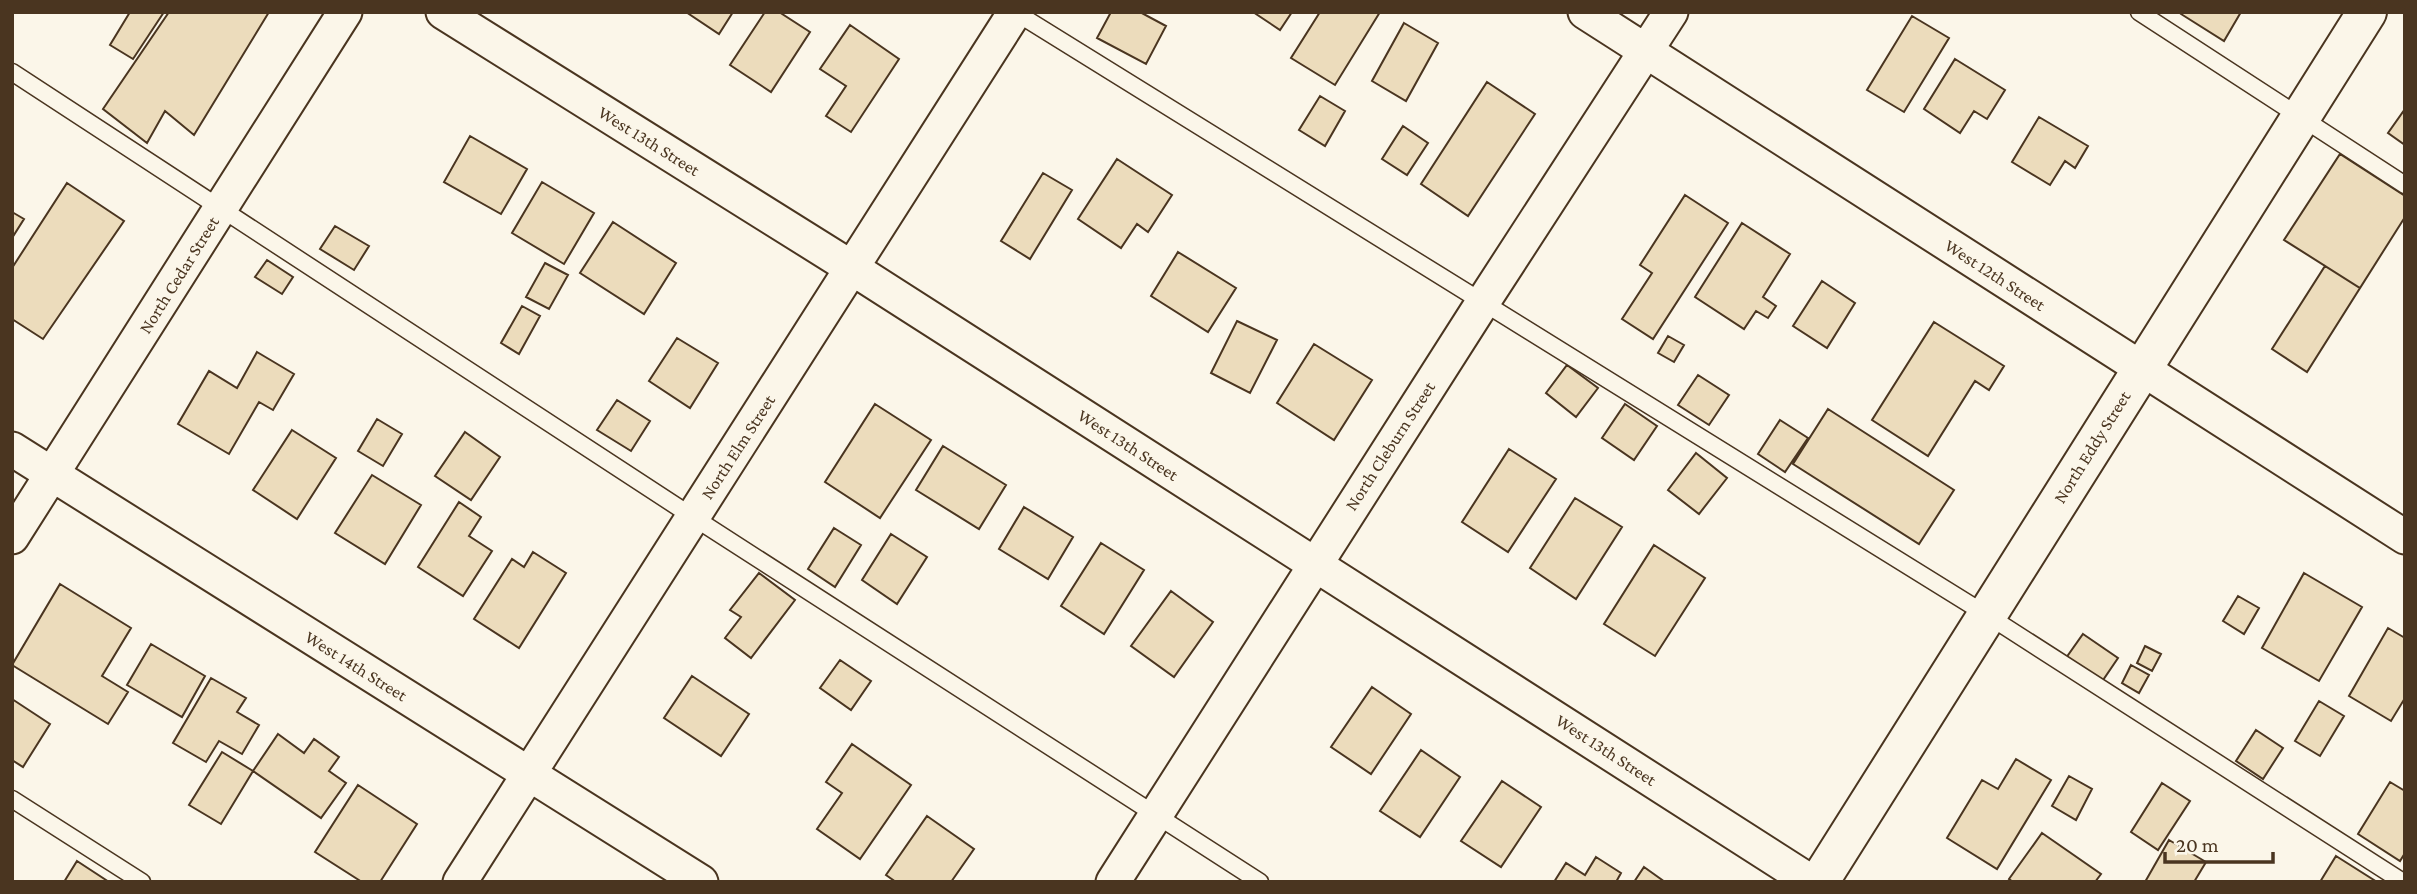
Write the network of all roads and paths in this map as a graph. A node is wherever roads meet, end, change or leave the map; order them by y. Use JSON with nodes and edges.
{"nodes":[{"id":1,"x":345,"y":12,"type":"edge"},
{"id":2,"x":443,"y":12,"type":"edge"},
{"id":3,"x":1015,"y":12,"type":"edge"},
{"id":4,"x":1585,"y":12,"type":"edge"},
{"id":5,"x":1671,"y":12,"type":"edge"},
{"id":6,"x":2139,"y":12,"type":"edge"},
{"id":7,"x":2367,"y":12,"type":"edge"},
{"id":8,"x":1646,"y":51,"type":"junction"},
{"id":9,"x":12,"y":72,"type":"edge"},
{"id":10,"x":2300,"y":117,"type":"junction"},
{"id":11,"x":2405,"y":185,"type":"edge"},
{"id":12,"x":221,"y":208,"type":"junction"},
{"id":13,"x":852,"y":268,"type":"junction"},
{"id":14,"x":1482,"y":302,"type":"junction"},
{"id":15,"x":2141,"y":369,"type":"junction"},
{"id":16,"x":12,"y":449,"type":"edge"},
{"id":17,"x":52,"y":474,"type":"junction"},
{"id":18,"x":693,"y":517,"type":"junction"},
{"id":19,"x":12,"y":537,"type":"edge"},
{"id":20,"x":2405,"y":537,"type":"edge"},
{"id":21,"x":1315,"y":564,"type":"junction"},
{"id":22,"x":1987,"y":615,"type":"junction"},
{"id":23,"x":529,"y":775,"type":"junction"},
{"id":24,"x":12,"y":799,"type":"edge"},
{"id":25,"x":1155,"y":814,"type":"junction"},
{"id":26,"x":142,"y":882,"type":"edge"},
{"id":27,"x":460,"y":882,"type":"edge"},
{"id":28,"x":701,"y":882,"type":"edge"},
{"id":29,"x":1113,"y":882,"type":"edge"},
{"id":30,"x":1261,"y":882,"type":"edge"},
{"id":31,"x":1811,"y":882,"type":"edge"},
{"id":32,"x":1819,"y":882,"type":"edge"},
{"id":33,"x":2403,"y":882,"type":"edge"}],
"edges":[{"from":1,"to":12,"type":"street","name":"North Cedar Street"},
{"from":2,"to":13,"type":"street","name":"West 13th Street"},
{"from":3,"to":13,"type":"street","name":"North Elm Street"},
{"from":3,"to":14,"type":"lane"},
{"from":4,"to":8,"type":"street","name":"West 12th Street"},
{"from":5,"to":8,"type":"street","name":"North Cleburn Street"},
{"from":6,"to":10,"type":"lane"},
{"from":7,"to":10,"type":"main road","name":"North Eddy Street"},
{"from":8,"to":14,"type":"street","name":"North Cleburn Street"},
{"from":8,"to":15,"type":"street","name":"West 12th Street"},
{"from":9,"to":12,"type":"lane"},
{"from":10,"to":11,"type":"lane"},
{"from":10,"to":15,"type":"main road","name":"North Eddy Street"},
{"from":12,"to":17,"type":"street","name":"North Cedar Street"},
{"from":12,"to":18,"type":"lane"},
{"from":13,"to":18,"type":"street","name":"North Elm Street"},
{"from":13,"to":21,"type":"street","name":"West 13th Street"},
{"from":14,"to":21,"type":"street","name":"North Cleburn Street"},
{"from":14,"to":22,"type":"lane"},
{"from":15,"to":20,"type":"street","name":"West 12th Street"},
{"from":15,"to":22,"type":"main road","name":"North Eddy Street"},
{"from":16,"to":17,"type":"street","name":"West 14th Street"},
{"from":17,"to":19,"type":"street","name":"North Cedar Street"},
{"from":17,"to":23,"type":"street","name":"West 14th Street"},
{"from":18,"to":23,"type":"street","name":"North Elm Street"},
{"from":18,"to":25,"type":"lane"},
{"from":21,"to":25,"type":"street","name":"North Cleburn Street"},
{"from":21,"to":31,"type":"street","name":"West 13th Street"},
{"from":22,"to":32,"type":"main road","name":"North Eddy Street"},
{"from":22,"to":33,"type":"lane"},
{"from":23,"to":27,"type":"street","name":"North Elm Street"},
{"from":23,"to":28,"type":"street","name":"West 14th Street"},
{"from":24,"to":26,"type":"lane"},
{"from":25,"to":29,"type":"street","name":"North Cleburn Street"},
{"from":25,"to":30,"type":"lane"}]}
